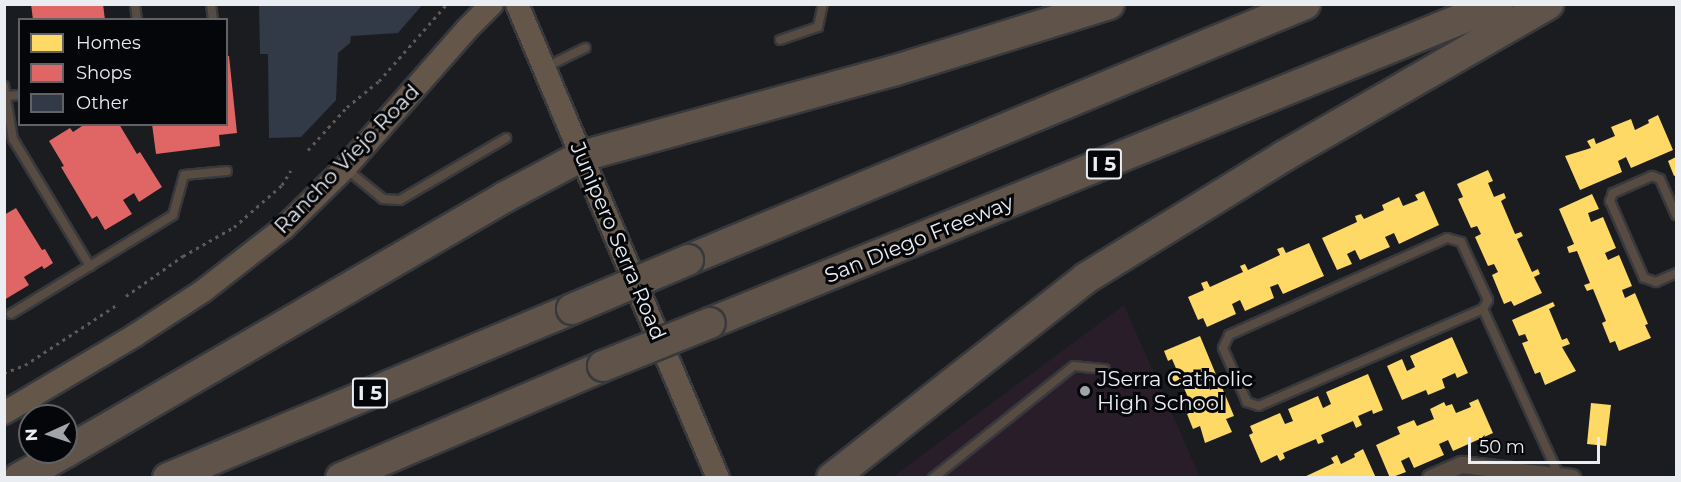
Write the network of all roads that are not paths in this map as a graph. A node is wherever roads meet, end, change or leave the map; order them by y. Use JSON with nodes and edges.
{"nodes":[{"id":1,"x":492,"y":4,"type":"edge"},
{"id":2,"x":517,"y":4,"type":"edge"},
{"id":3,"x":823,"y":4,"type":"edge"},
{"id":4,"x":1109,"y":4,"type":"edge"},
{"id":5,"x":1305,"y":4,"type":"edge"},
{"id":6,"x":1498,"y":4,"type":"edge"},
{"id":7,"x":1548,"y":4,"type":"edge"},
{"id":8,"x":780,"y":40,"type":"dead end"},
{"id":9,"x":585,"y":48,"type":"dead end"},
{"id":10,"x":544,"y":69,"type":"junction"},
{"id":11,"x":4,"y":86,"type":"edge"},
{"id":12,"x":18,"y":95,"type":"edge"},
{"id":13,"x":6,"y":96,"type":"junction"},
{"id":14,"x":506,"y":138,"type":"dead end"},
{"id":15,"x":13,"y":139,"type":"junction"},
{"id":16,"x":4,"y":144,"type":"edge"},
{"id":17,"x":582,"y":156,"type":"junction"},
{"id":18,"x":345,"y":168,"type":"junction"},
{"id":19,"x":227,"y":171,"type":"dead end"},
{"id":20,"x":1677,"y":215,"type":"edge"},
{"id":21,"x":90,"y":266,"type":"junction"},
{"id":22,"x":1677,"y":273,"type":"edge"},
{"id":23,"x":1483,"y":309,"type":"junction"},
{"id":24,"x":11,"y":314,"type":"dead end"},
{"id":25,"x":1105,"y":369,"type":"dead end"},
{"id":26,"x":4,"y":413,"type":"edge"},
{"id":27,"x":78,"y":445,"type":"edge"},
{"id":28,"x":43,"y":464,"type":"edge"},
{"id":29,"x":19,"y":477,"type":"edge"},
{"id":30,"x":168,"y":477,"type":"edge"},
{"id":31,"x":341,"y":477,"type":"edge"},
{"id":32,"x":718,"y":477,"type":"edge"},
{"id":33,"x":832,"y":477,"type":"edge"},
{"id":34,"x":933,"y":477,"type":"edge"},
{"id":35,"x":1431,"y":477,"type":"edge"},
{"id":36,"x":1565,"y":477,"type":"edge"}],
"edges":[{"from":1,"to":18,"type":"main road","name":"Rancho Viejo Road"},
{"from":2,"to":10,"type":"main road","name":"Junipero Serra Road"},
{"from":3,"to":8,"type":"lane"},
{"from":4,"to":17,"type":"highway"},
{"from":5,"to":30,"type":"highway","number":"I 5","bridge":true},
{"from":6,"to":31,"type":"highway","name":"San Diego Freeway","number":"I 5","bridge":true},
{"from":7,"to":33,"type":"highway"},
{"from":9,"to":10,"type":"lane"},
{"from":10,"to":17,"type":"main road","name":"Junipero Serra Road"},
{"from":11,"to":13,"type":"lane"},
{"from":12,"to":13,"type":"lane"},
{"from":13,"to":15,"type":"lane"},
{"from":14,"to":18,"type":"lane"},
{"from":15,"to":16,"type":"lane"},
{"from":15,"to":21,"type":"lane"},
{"from":17,"to":27,"type":"highway"},
{"from":17,"to":32,"type":"main road","name":"Junipero Serra Road"},
{"from":18,"to":26,"type":"main road","name":"Rancho Viejo Road"},
{"from":19,"to":21,"type":"lane"},
{"from":20,"to":22,"type":"lane"},
{"from":21,"to":24,"type":"lane"},
{"from":23,"to":23,"type":"lane"},
{"from":23,"to":36,"type":"lane"},
{"from":25,"to":34,"type":"lane"},
{"from":28,"to":29,"type":"highway"},
{"from":35,"to":36,"type":"street"}]}
